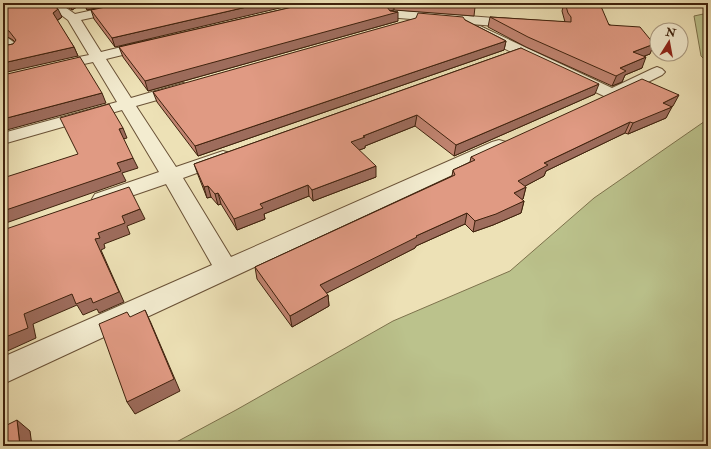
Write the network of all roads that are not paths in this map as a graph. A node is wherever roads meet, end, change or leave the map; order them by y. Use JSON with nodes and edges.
{"nodes":[{"id":1,"x":51,"y":3,"type":"edge"},
{"id":2,"x":142,"y":3,"type":"edge"},
{"id":3,"x":73,"y":18,"type":"junction"},
{"id":4,"x":461,"y":20,"type":"junction"},
{"id":5,"x":410,"y":22,"type":"edge"},
{"id":6,"x":530,"y":25,"type":"edge"},
{"id":7,"x":166,"y":40,"type":"edge"},
{"id":8,"x":520,"y":51,"type":"junction"},
{"id":9,"x":98,"y":56,"type":"junction"},
{"id":10,"x":498,"y":59,"type":"edge"},
{"id":11,"x":68,"y":64,"type":"edge"},
{"id":12,"x":657,"y":72,"type":"dead end"},
{"id":13,"x":195,"y":84,"type":"edge"},
{"id":14,"x":612,"y":94,"type":"junction"},
{"id":15,"x":126,"y":104,"type":"junction"},
{"id":16,"x":590,"y":104,"type":"edge"},
{"id":17,"x":518,"y":137,"type":"edge"},
{"id":18,"x":3,"y":139,"type":"edge"},
{"id":19,"x":238,"y":151,"type":"edge"},
{"id":20,"x":171,"y":175,"type":"junction"},
{"id":21,"x":84,"y":206,"type":"edge"},
{"id":22,"x":226,"y":270,"type":"junction"},
{"id":23,"x":3,"y":371,"type":"edge"}],
"edges":[{"from":1,"to":3,"type":"street"},
{"from":2,"to":3,"type":"street"},
{"from":3,"to":9,"type":"street"},
{"from":4,"to":5,"type":"street"},
{"from":4,"to":6,"type":"street"},
{"from":4,"to":8,"type":"street"},
{"from":7,"to":9,"type":"street"},
{"from":8,"to":10,"type":"street"},
{"from":8,"to":14,"type":"street"},
{"from":9,"to":11,"type":"street"},
{"from":9,"to":15,"type":"street"},
{"from":12,"to":14,"type":"street"},
{"from":13,"to":15,"type":"street"},
{"from":14,"to":16,"type":"street"},
{"from":15,"to":18,"type":"street"},
{"from":15,"to":20,"type":"street"},
{"from":17,"to":22,"type":"street"},
{"from":19,"to":20,"type":"street"},
{"from":20,"to":21,"type":"street"},
{"from":20,"to":22,"type":"street"},
{"from":22,"to":23,"type":"street"}]}
